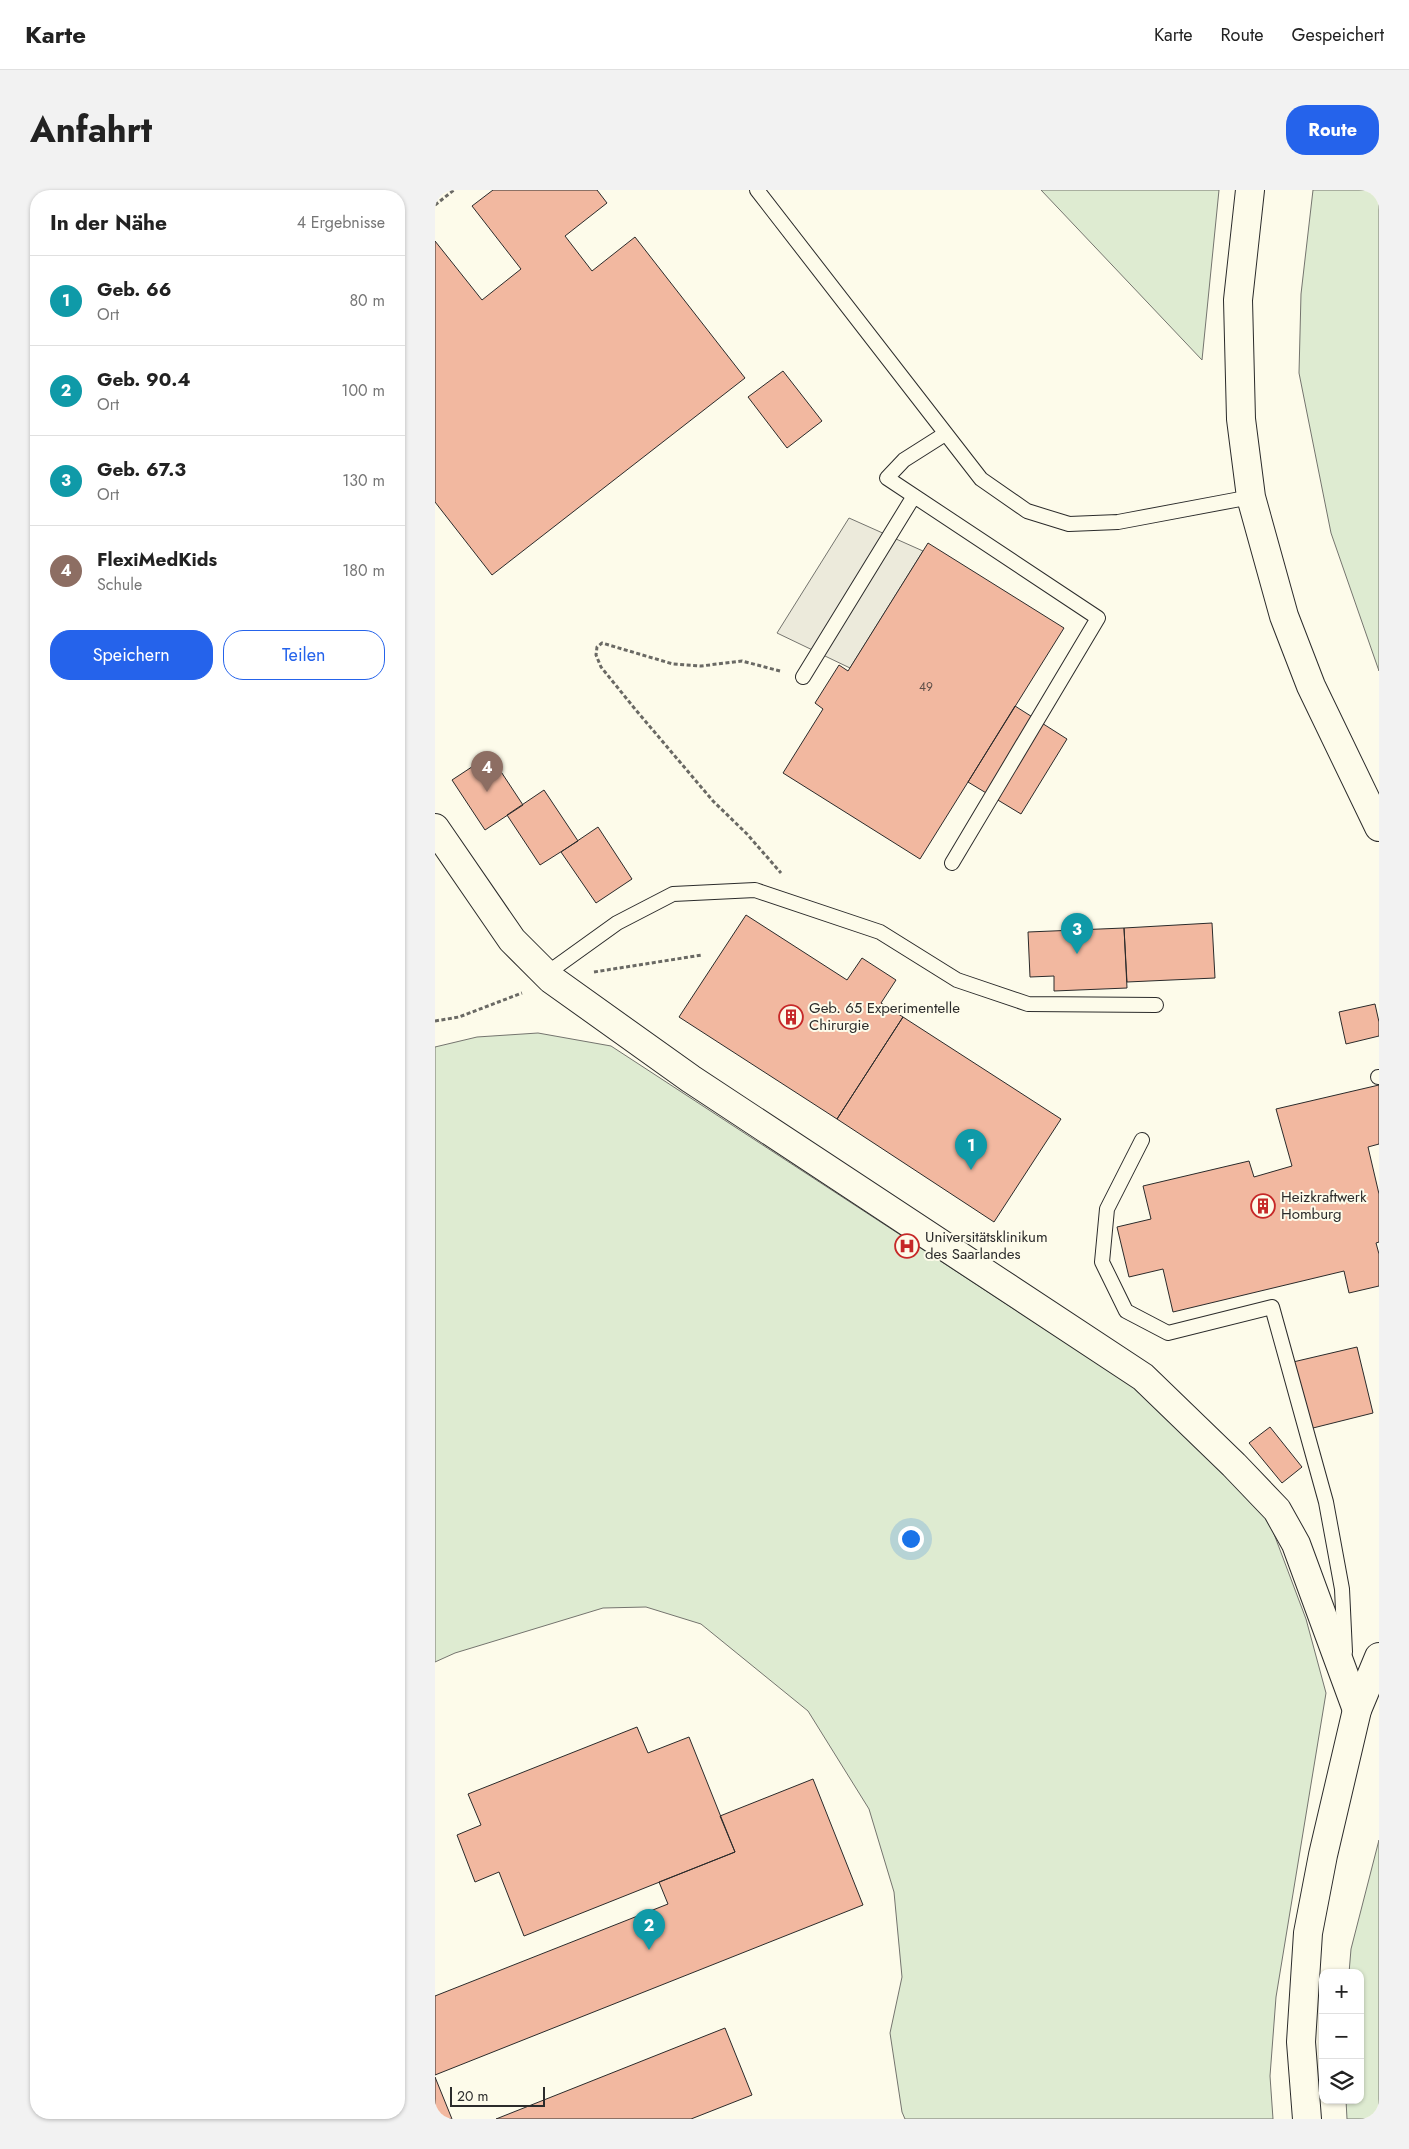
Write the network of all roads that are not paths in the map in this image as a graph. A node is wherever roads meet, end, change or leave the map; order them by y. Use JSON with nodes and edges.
{"nodes":[{"id":1,"x":757,"y":190,"type":"edge"},
{"id":2,"x":1250,"y":190,"type":"edge"},
{"id":3,"x":945,"y":434,"type":"junction"},
{"id":4,"x":914,"y":496,"type":"junction"},
{"id":5,"x":1251,"y":497,"type":"junction"},
{"id":6,"x":803,"y":677,"type":"road end"},
{"id":7,"x":1379,"y":827,"type":"edge"},
{"id":8,"x":435,"y":828,"type":"edge"},
{"id":9,"x":952,"y":863,"type":"dead end"},
{"id":10,"x":549,"y":976,"type":"junction"},
{"id":11,"x":1156,"y":1005,"type":"dead end"},
{"id":12,"x":1141,"y":1140,"type":"dead end"},
{"id":13,"x":1379,"y":1657,"type":"edge"},
{"id":14,"x":1346,"y":1680,"type":"junction"},
{"id":15,"x":1357,"y":1710,"type":"junction"},
{"id":16,"x":1307,"y":2119,"type":"edge"}],
"edges":[{"from":1,"to":3,"type":"lane"},
{"from":2,"to":5,"type":"street"},
{"from":3,"to":4,"type":"lane"},
{"from":3,"to":5,"type":"lane"},
{"from":4,"to":6,"type":"lane"},
{"from":4,"to":9,"type":"lane"},
{"from":5,"to":7,"type":"street"},
{"from":8,"to":10,"type":"street"},
{"from":10,"to":11,"type":"lane"},
{"from":10,"to":14,"type":"street"},
{"from":12,"to":14,"type":"lane"},
{"from":13,"to":15,"type":"street"},
{"from":14,"to":15,"type":"street"},
{"from":15,"to":16,"type":"street"}]}
